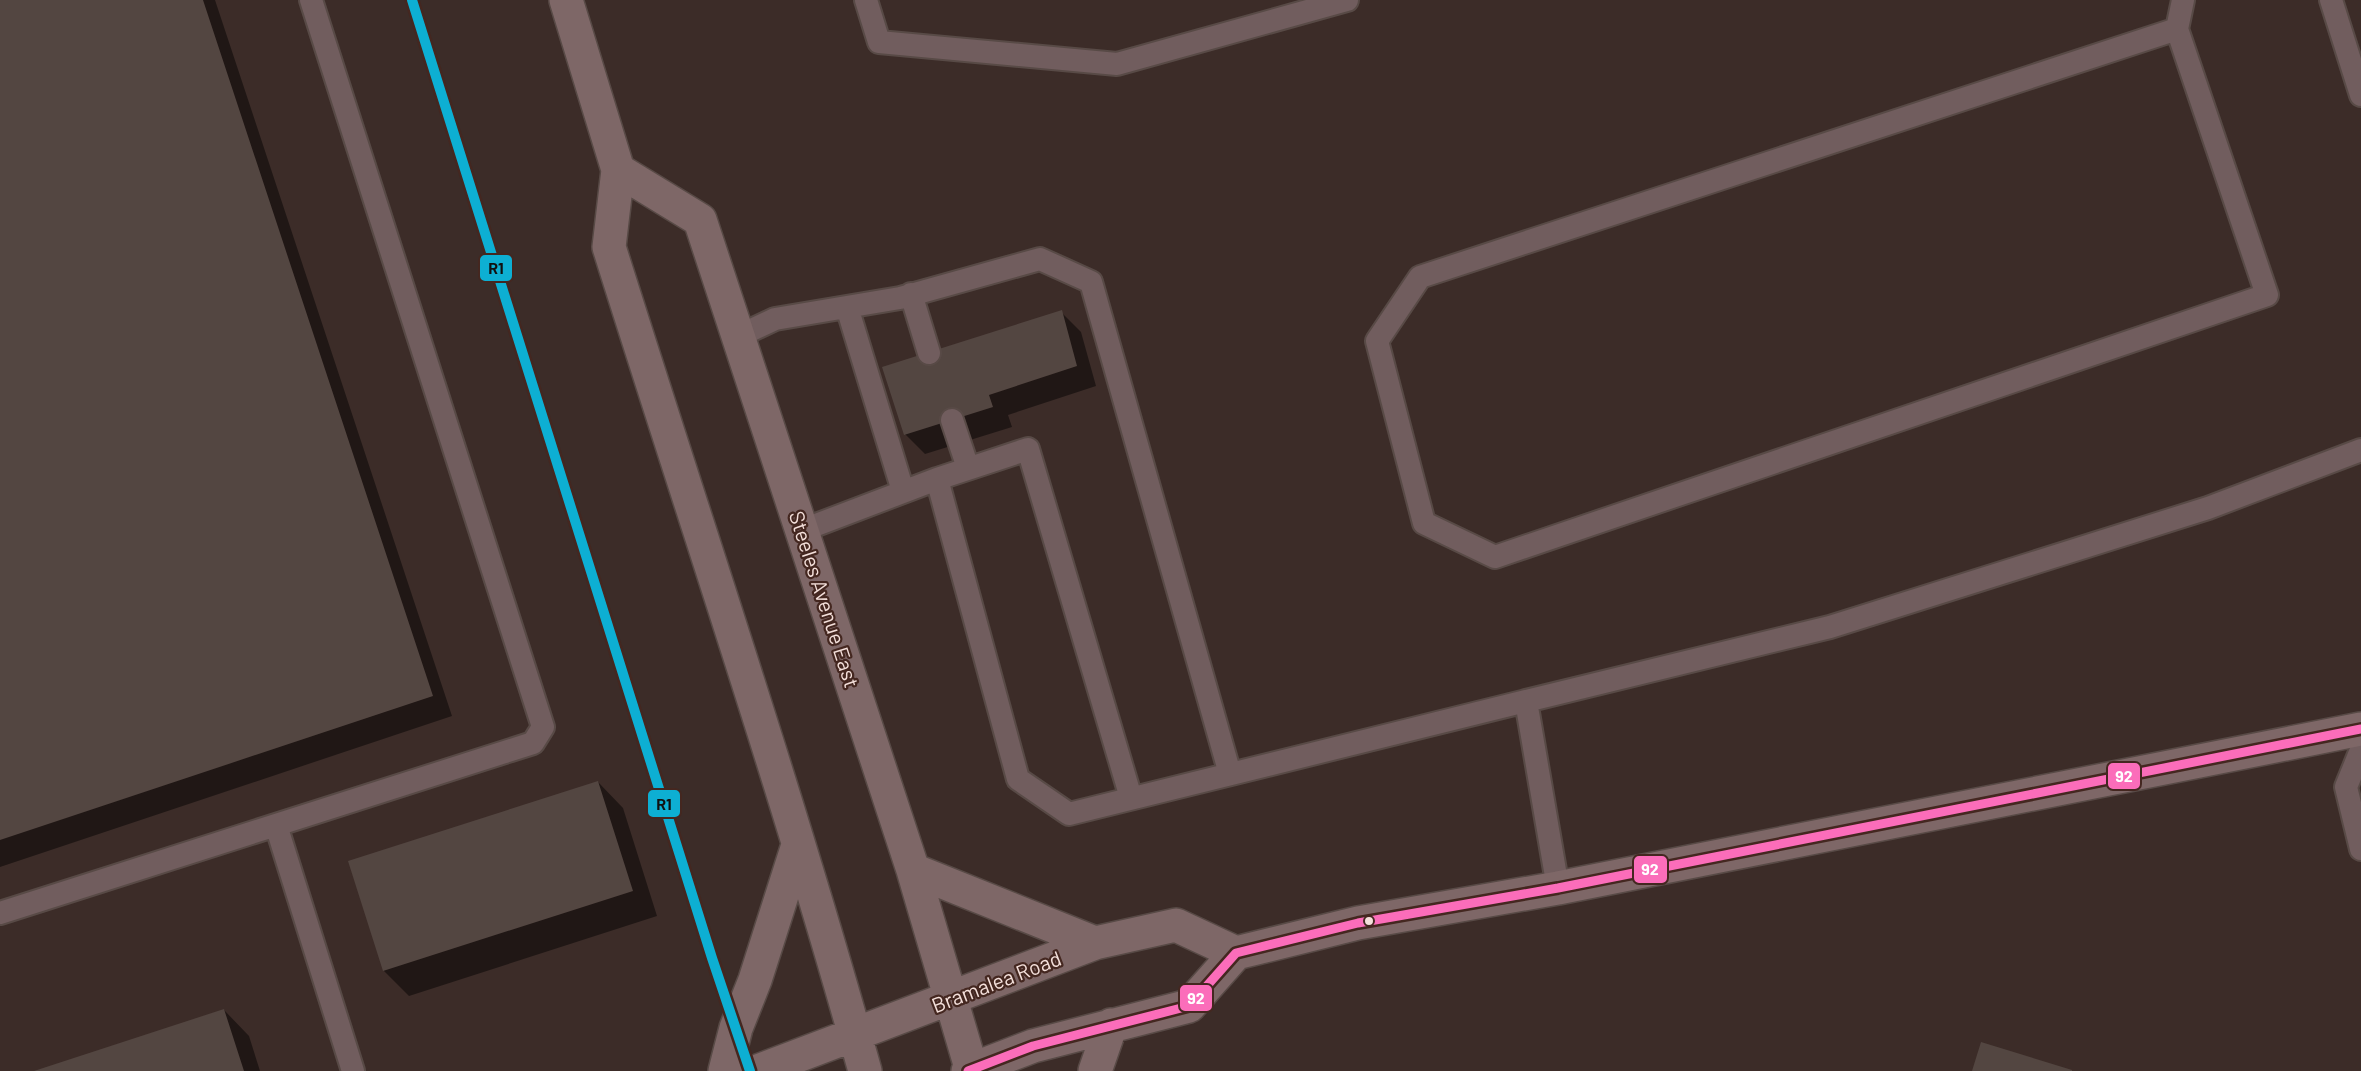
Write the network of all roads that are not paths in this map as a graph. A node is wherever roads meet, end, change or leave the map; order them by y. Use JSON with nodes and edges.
{"nodes":[{"id":1,"x":311,"y":0,"type":"edge"},
{"id":2,"x":566,"y":0,"type":"edge"},
{"id":3,"x":866,"y":0,"type":"edge"},
{"id":4,"x":1347,"y":0,"type":"edge"},
{"id":5,"x":2183,"y":0,"type":"edge"},
{"id":6,"x":2331,"y":0,"type":"edge"},
{"id":7,"x":2176,"y":29,"type":"junction"},
{"id":8,"x":2361,"y":95,"type":"edge"},
{"id":9,"x":618,"y":170,"type":"junction"},
{"id":10,"x":911,"y":294,"type":"junction"},
{"id":11,"x":847,"y":307,"type":"junction"},
{"id":12,"x":739,"y":336,"type":"junction"},
{"id":13,"x":929,"y":353,"type":"dead end"},
{"id":14,"x":952,"y":420,"type":"dead end"},
{"id":15,"x":2361,"y":450,"type":"edge"},
{"id":16,"x":968,"y":468,"type":"junction"},
{"id":17,"x":937,"y":479,"type":"junction"},
{"id":18,"x":903,"y":491,"type":"junction"},
{"id":19,"x":803,"y":530,"type":"junction"},
{"id":20,"x":1526,"y":701,"type":"junction"},
{"id":21,"x":2361,"y":729,"type":"edge"},
{"id":22,"x":2361,"y":750,"type":"edge"},
{"id":23,"x":1230,"y":774,"type":"junction"},
{"id":24,"x":1131,"y":798,"type":"junction"},
{"id":25,"x":276,"y":825,"type":"junction"},
{"id":26,"x":798,"y":845,"type":"junction"},
{"id":27,"x":2361,"y":849,"type":"edge"},
{"id":28,"x":913,"y":870,"type":"junction"},
{"id":29,"x":1558,"y":888,"type":"junction"},
{"id":30,"x":0,"y":913,"type":"edge"},
{"id":31,"x":1095,"y":943,"type":"junction"},
{"id":32,"x":1236,"y":953,"type":"junction"},
{"id":33,"x":952,"y":998,"type":"junction"},
{"id":34,"x":1111,"y":1025,"type":"junction"},
{"id":35,"x":855,"y":1035,"type":"junction"},
{"id":36,"x":971,"y":1070,"type":"edge"},
{"id":37,"x":353,"y":1071,"type":"edge"},
{"id":38,"x":725,"y":1071,"type":"edge"},
{"id":39,"x":758,"y":1071,"type":"edge"},
{"id":40,"x":865,"y":1071,"type":"edge"},
{"id":41,"x":1095,"y":1071,"type":"edge"}],
"edges":[{"from":1,"to":25,"type":"lane"},
{"from":2,"to":9,"type":"main road"},
{"from":3,"to":4,"type":"lane"},
{"from":5,"to":7,"type":"lane"},
{"from":6,"to":8,"type":"lane"},
{"from":7,"to":7,"type":"lane"},
{"from":9,"to":12,"type":"main road","name":"Steeles Avenue East"},
{"from":9,"to":26,"type":"main road"},
{"from":10,"to":11,"type":"lane"},
{"from":10,"to":13,"type":"lane"},
{"from":10,"to":23,"type":"lane"},
{"from":11,"to":12,"type":"lane"},
{"from":11,"to":18,"type":"lane"},
{"from":12,"to":19,"type":"main road","name":"Steeles Avenue East"},
{"from":14,"to":16,"type":"lane"},
{"from":15,"to":20,"type":"lane"},
{"from":16,"to":17,"type":"lane"},
{"from":16,"to":24,"type":"lane"},
{"from":17,"to":18,"type":"lane"},
{"from":17,"to":24,"type":"lane"},
{"from":18,"to":19,"type":"lane"},
{"from":19,"to":28,"type":"main road","name":"Steeles Avenue East"},
{"from":20,"to":23,"type":"lane"},
{"from":20,"to":29,"type":"lane"},
{"from":21,"to":29,"type":"main road"},
{"from":22,"to":27,"type":"lane"},
{"from":23,"to":24,"type":"lane"},
{"from":25,"to":30,"type":"lane"},
{"from":25,"to":37,"type":"lane"},
{"from":26,"to":35,"type":"main road"},
{"from":26,"to":38,"type":"main road"},
{"from":28,"to":31,"type":"main road"},
{"from":28,"to":33,"type":"main road","name":"Steeles Avenue East"},
{"from":29,"to":32,"type":"main road"},
{"from":31,"to":32,"type":"main road","name":"Bramalea Road"},
{"from":31,"to":33,"type":"main road","name":"Bramalea Road"},
{"from":32,"to":34,"type":"main road"},
{"from":33,"to":35,"type":"main road","name":"Bramalea Road"},
{"from":33,"to":36,"type":"main road","name":"Steeles Avenue East"},
{"from":34,"to":36,"type":"main road"},
{"from":34,"to":41,"type":"main road"},
{"from":35,"to":39,"type":"main road","name":"Bramalea Road"},
{"from":35,"to":40,"type":"main road"}]}
